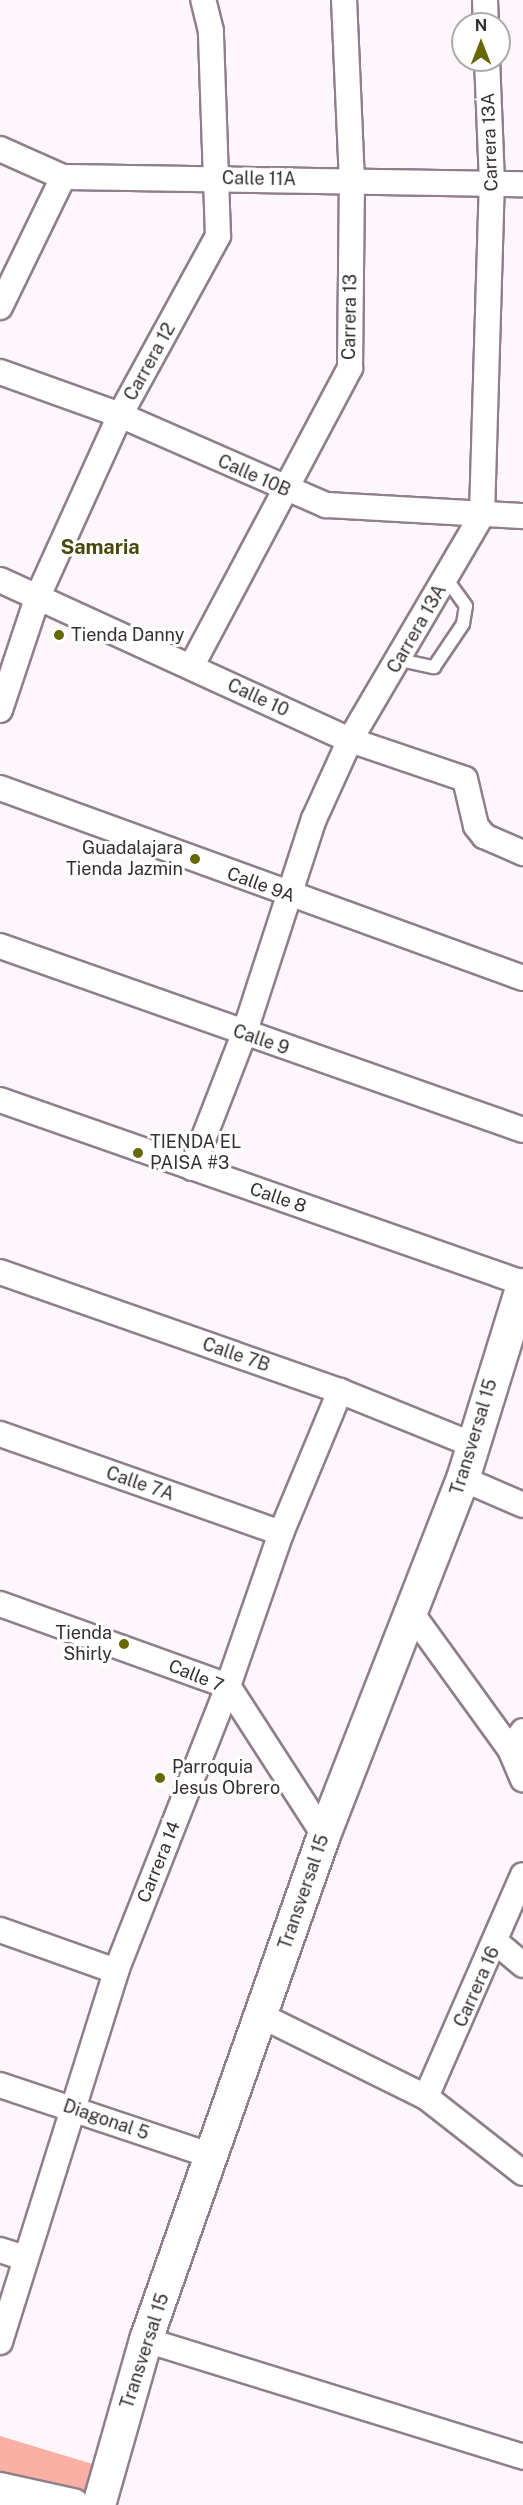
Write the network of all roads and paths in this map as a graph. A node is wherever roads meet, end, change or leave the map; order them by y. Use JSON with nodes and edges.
{"nodes":[{"id":1,"x":202,"y":0,"type":"edge"},
{"id":2,"x":344,"y":0,"type":"edge"},
{"id":3,"x":487,"y":72,"type":"edge"},
{"id":4,"x":0,"y":148,"type":"edge"},
{"id":5,"x":63,"y":177,"type":"junction"},
{"id":6,"x":216,"y":178,"type":"junction"},
{"id":7,"x":352,"y":182,"type":"junction"},
{"id":8,"x":492,"y":183,"type":"junction"},
{"id":9,"x":523,"y":184,"type":"edge"},
{"id":10,"x":0,"y":308,"type":"edge"},
{"id":11,"x":0,"y":372,"type":"edge"},
{"id":12,"x":120,"y":415,"type":"junction"},
{"id":13,"x":285,"y":490,"type":"junction"},
{"id":14,"x":482,"y":515,"type":"junction"},
{"id":15,"x":523,"y":516,"type":"edge"},
{"id":16,"x":446,"y":578,"type":"junction"},
{"id":17,"x":0,"y":580,"type":"edge"},
{"id":18,"x":38,"y":596,"type":"junction"},
{"id":19,"x":400,"y":660,"type":"junction"},
{"id":20,"x":191,"y":667,"type":"junction"},
{"id":21,"x":0,"y":710,"type":"edge"},
{"id":22,"x":350,"y":740,"type":"junction"},
{"id":23,"x":0,"y":788,"type":"edge"},
{"id":24,"x":523,"y":853,"type":"edge"},
{"id":25,"x":291,"y":896,"type":"junction"},
{"id":26,"x":0,"y":946,"type":"edge"},
{"id":27,"x":523,"y":978,"type":"edge"},
{"id":28,"x":244,"y":1034,"type":"junction"},
{"id":29,"x":0,"y":1100,"type":"edge"},
{"id":30,"x":523,"y":1130,"type":"edge"},
{"id":31,"x":192,"y":1168,"type":"junction"},
{"id":32,"x":0,"y":1272,"type":"edge"},
{"id":33,"x":523,"y":1284,"type":"edge"},
{"id":34,"x":340,"y":1391,"type":"junction"},
{"id":35,"x":0,"y":1434,"type":"edge"},
{"id":36,"x":471,"y":1444,"type":"junction"},
{"id":37,"x":463,"y":1479,"type":"junction"},
{"id":38,"x":523,"y":1505,"type":"edge"},
{"id":39,"x":280,"y":1533,"type":"junction"},
{"id":40,"x":0,"y":1604,"type":"edge"},
{"id":41,"x":410,"y":1611,"type":"junction"},
{"id":42,"x":228,"y":1686,"type":"junction"},
{"id":43,"x":516,"y":1740,"type":"edge"},
{"id":44,"x":523,"y":1779,"type":"edge"},
{"id":45,"x":324,"y":1834,"type":"junction"},
{"id":46,"x":523,"y":1875,"type":"edge"},
{"id":47,"x":0,"y":1930,"type":"edge"},
{"id":48,"x":497,"y":1943,"type":"junction"},
{"id":49,"x":523,"y":1965,"type":"edge"},
{"id":50,"x":116,"y":1971,"type":"junction"},
{"id":51,"x":262,"y":2016,"type":"junction"},
{"id":52,"x":0,"y":2085,"type":"edge"},
{"id":53,"x":426,"y":2097,"type":"junction"},
{"id":54,"x":69,"y":2107,"type":"junction"},
{"id":55,"x":212,"y":2156,"type":"junction"},
{"id":56,"x":523,"y":2173,"type":"edge"},
{"id":57,"x":0,"y":2250,"type":"edge"},
{"id":58,"x":25,"y":2258,"type":"junction"},
{"id":59,"x":146,"y":2340,"type":"junction"},
{"id":60,"x":0,"y":2342,"type":"edge"},
{"id":61,"x":523,"y":2457,"type":"edge"},
{"id":62,"x":0,"y":2489,"type":"edge"},
{"id":63,"x":73,"y":2505,"type":"edge"},
{"id":64,"x":99,"y":2505,"type":"edge"}],
"edges":[{"from":1,"to":6,"type":"street","name":"Carrera 12"},
{"from":2,"to":7,"type":"street","name":"Carrera 13"},
{"from":3,"to":8,"type":"street","name":"Carrera 13A"},
{"from":4,"to":5,"type":"street","name":"Calle 11A"},
{"from":5,"to":6,"type":"street","name":"Calle 11A"},
{"from":5,"to":10,"type":"street"},
{"from":6,"to":7,"type":"street","name":"Calle 11A"},
{"from":6,"to":12,"type":"street","name":"Carrera 12"},
{"from":7,"to":8,"type":"street","name":"Calle 11A"},
{"from":7,"to":13,"type":"street","name":"Carrera 13"},
{"from":8,"to":9,"type":"street","name":"Calle 11A"},
{"from":8,"to":14,"type":"street","name":"Carrera 13A"},
{"from":11,"to":12,"type":"street","name":"Calle 10B"},
{"from":12,"to":13,"type":"street","name":"Calle 10B"},
{"from":12,"to":18,"type":"street","name":"Carrera 12"},
{"from":13,"to":14,"type":"street","name":"Calle 10B"},
{"from":13,"to":20,"type":"street","name":"Carrera 13"},
{"from":14,"to":15,"type":"street","name":"Calle 10B"},
{"from":14,"to":16,"type":"street","name":"Carrera 13A"},
{"from":16,"to":19,"type":"street","name":"Carrera 13A"},
{"from":16,"to":19,"type":"lane"},
{"from":17,"to":18,"type":"street","name":"Calle 10"},
{"from":18,"to":20,"type":"street","name":"Calle 10"},
{"from":18,"to":21,"type":"street","name":"Carrera 12"},
{"from":19,"to":22,"type":"street","name":"Carrera 13A"},
{"from":20,"to":22,"type":"street","name":"Calle 10"},
{"from":22,"to":24,"type":"street","name":"Calle 10"},
{"from":22,"to":25,"type":"street","name":"Carrera 13A"},
{"from":23,"to":25,"type":"street","name":"Calle 9A"},
{"from":25,"to":27,"type":"street","name":"Calle 9A"},
{"from":25,"to":28,"type":"street","name":"Carrera 13A"},
{"from":26,"to":28,"type":"street","name":"Calle 9"},
{"from":28,"to":30,"type":"street","name":"Calle 9"},
{"from":28,"to":31,"type":"street","name":"Carrera 13A"},
{"from":29,"to":31,"type":"street","name":"Calle 8"},
{"from":31,"to":33,"type":"street","name":"Calle 8"},
{"from":32,"to":34,"type":"street","name":"Calle 7B"},
{"from":33,"to":36,"type":"street","name":"Transversal 15"},
{"from":34,"to":36,"type":"street","name":"Calle 7B"},
{"from":34,"to":39,"type":"street","name":"Carrera 14"},
{"from":35,"to":39,"type":"street","name":"Calle 7A"},
{"from":36,"to":37,"type":"street","name":"Transversal 15"},
{"from":37,"to":38,"type":"street"},
{"from":37,"to":41,"type":"street","name":"Transversal 15"},
{"from":39,"to":42,"type":"street","name":"Carrera 14"},
{"from":40,"to":42,"type":"street","name":"Calle 7"},
{"from":41,"to":43,"type":"street"},
{"from":41,"to":45,"type":"street","name":"Transversal 15"},
{"from":42,"to":45,"type":"street","name":"Calle 7"},
{"from":42,"to":50,"type":"street","name":"Carrera 14"},
{"from":43,"to":44,"type":"street"},
{"from":45,"to":51,"type":"street","name":"Transversal 15"},
{"from":46,"to":48,"type":"street","name":"Carrera 16"},
{"from":47,"to":50,"type":"street"},
{"from":48,"to":49,"type":"street"},
{"from":48,"to":53,"type":"street","name":"Carrera 16"},
{"from":50,"to":54,"type":"street","name":"Carrera 14"},
{"from":51,"to":53,"type":"street"},
{"from":51,"to":55,"type":"street","name":"Transversal 15"},
{"from":52,"to":54,"type":"street","name":"Diagonal 5"},
{"from":53,"to":56,"type":"street"},
{"from":54,"to":55,"type":"street","name":"Diagonal 5"},
{"from":54,"to":58,"type":"street","name":"Carrera 14"},
{"from":55,"to":59,"type":"street","name":"Transversal 15"},
{"from":57,"to":58,"type":"street"},
{"from":58,"to":60,"type":"street","name":"Carrera 14"},
{"from":59,"to":61,"type":"street"},
{"from":59,"to":64,"type":"street","name":"Transversal 15"},
{"from":62,"to":63,"type":"street"}]}
